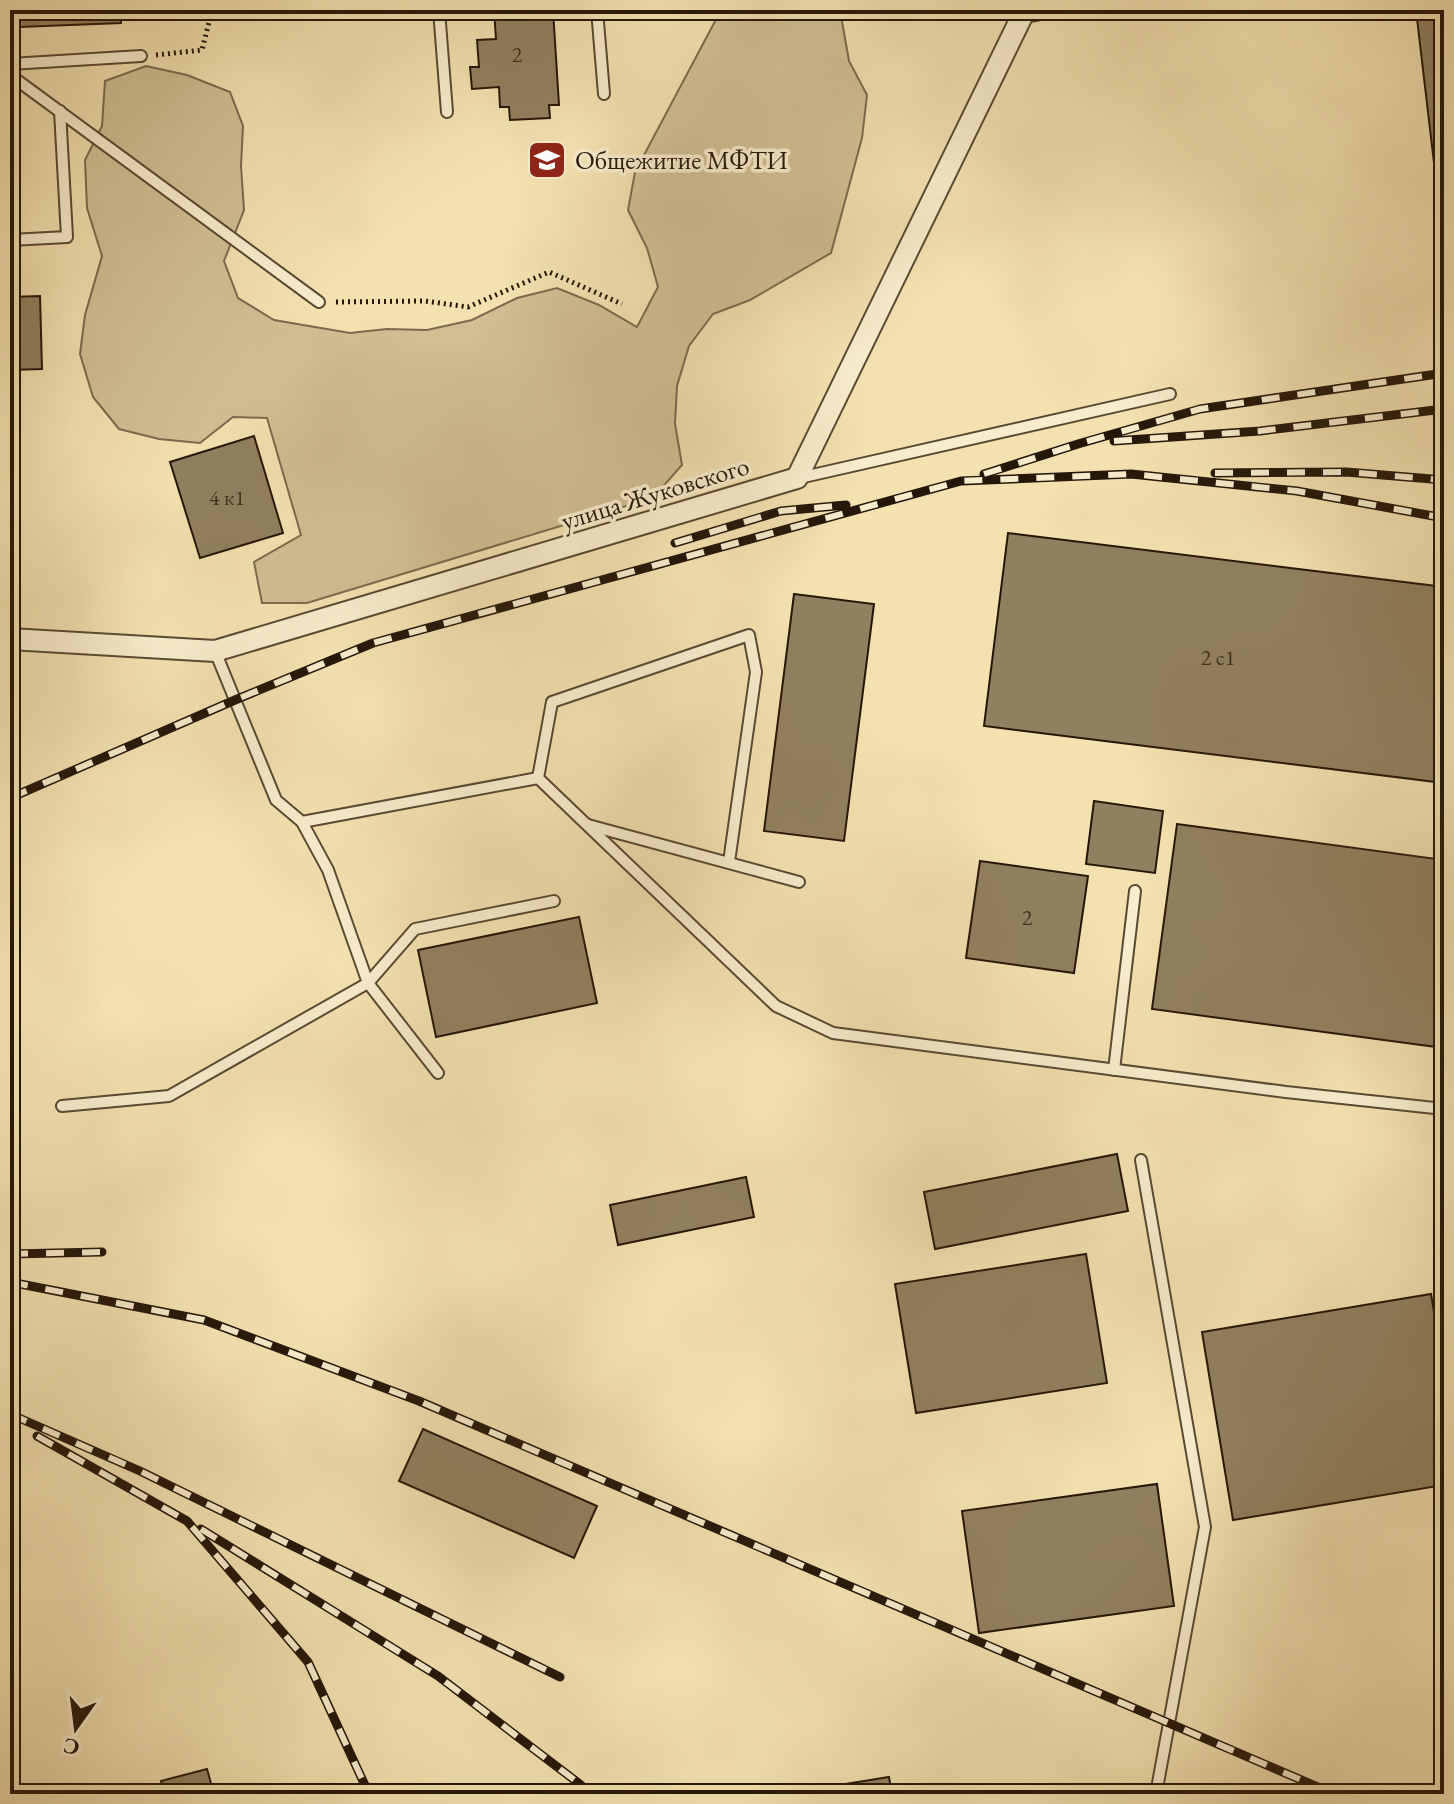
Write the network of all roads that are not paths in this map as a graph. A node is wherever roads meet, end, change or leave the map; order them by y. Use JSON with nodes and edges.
{"nodes":[{"id":1,"x":439,"y":10,"type":"edge"},
{"id":2,"x":597,"y":10,"type":"edge"},
{"id":3,"x":1036,"y":10,"type":"edge"},
{"id":4,"x":141,"y":56,"type":"road end"},
{"id":5,"x":10,"y":64,"type":"edge"},
{"id":6,"x":10,"y":75,"type":"edge"},
{"id":7,"x":604,"y":94,"type":"dead end"},
{"id":8,"x":60,"y":111,"type":"junction"},
{"id":9,"x":447,"y":112,"type":"dead end"},
{"id":10,"x":10,"y":240,"type":"edge"},
{"id":11,"x":319,"y":302,"type":"road end"},
{"id":12,"x":1170,"y":394,"type":"dead end"},
{"id":13,"x":797,"y":478,"type":"junction"},
{"id":14,"x":10,"y":639,"type":"edge"},
{"id":15,"x":215,"y":651,"type":"junction"},
{"id":16,"x":538,"y":778,"type":"junction"},
{"id":17,"x":302,"y":822,"type":"junction"},
{"id":18,"x":587,"y":824,"type":"junction"},
{"id":19,"x":729,"y":862,"type":"junction"},
{"id":20,"x":799,"y":882,"type":"dead end"},
{"id":21,"x":1135,"y":891,"type":"dead end"},
{"id":22,"x":554,"y":901,"type":"dead end"},
{"id":23,"x":368,"y":983,"type":"junction"},
{"id":24,"x":1114,"y":1070,"type":"junction"},
{"id":25,"x":438,"y":1073,"type":"dead end"},
{"id":26,"x":62,"y":1106,"type":"dead end"},
{"id":27,"x":1444,"y":1109,"type":"edge"},
{"id":28,"x":1141,"y":1160,"type":"dead end"},
{"id":29,"x":1156,"y":1794,"type":"edge"}],
"edges":[{"from":1,"to":9,"type":"lane"},
{"from":2,"to":7,"type":"lane"},
{"from":3,"to":13,"type":"street"},
{"from":4,"to":5,"type":"lane"},
{"from":6,"to":8,"type":"lane"},
{"from":8,"to":10,"type":"lane"},
{"from":8,"to":11,"type":"lane"},
{"from":12,"to":13,"type":"lane"},
{"from":13,"to":15,"type":"street","name":"улица Жуковского"},
{"from":14,"to":15,"type":"street","name":"улица Жуковского"},
{"from":15,"to":17,"type":"lane"},
{"from":16,"to":17,"type":"lane"},
{"from":16,"to":18,"type":"lane"},
{"from":16,"to":19,"type":"lane"},
{"from":17,"to":23,"type":"lane"},
{"from":18,"to":19,"type":"lane"},
{"from":18,"to":24,"type":"lane"},
{"from":19,"to":20,"type":"lane"},
{"from":21,"to":24,"type":"lane"},
{"from":22,"to":23,"type":"lane"},
{"from":23,"to":25,"type":"lane"},
{"from":23,"to":26,"type":"lane"},
{"from":24,"to":27,"type":"lane"},
{"from":28,"to":29,"type":"lane"}]}
